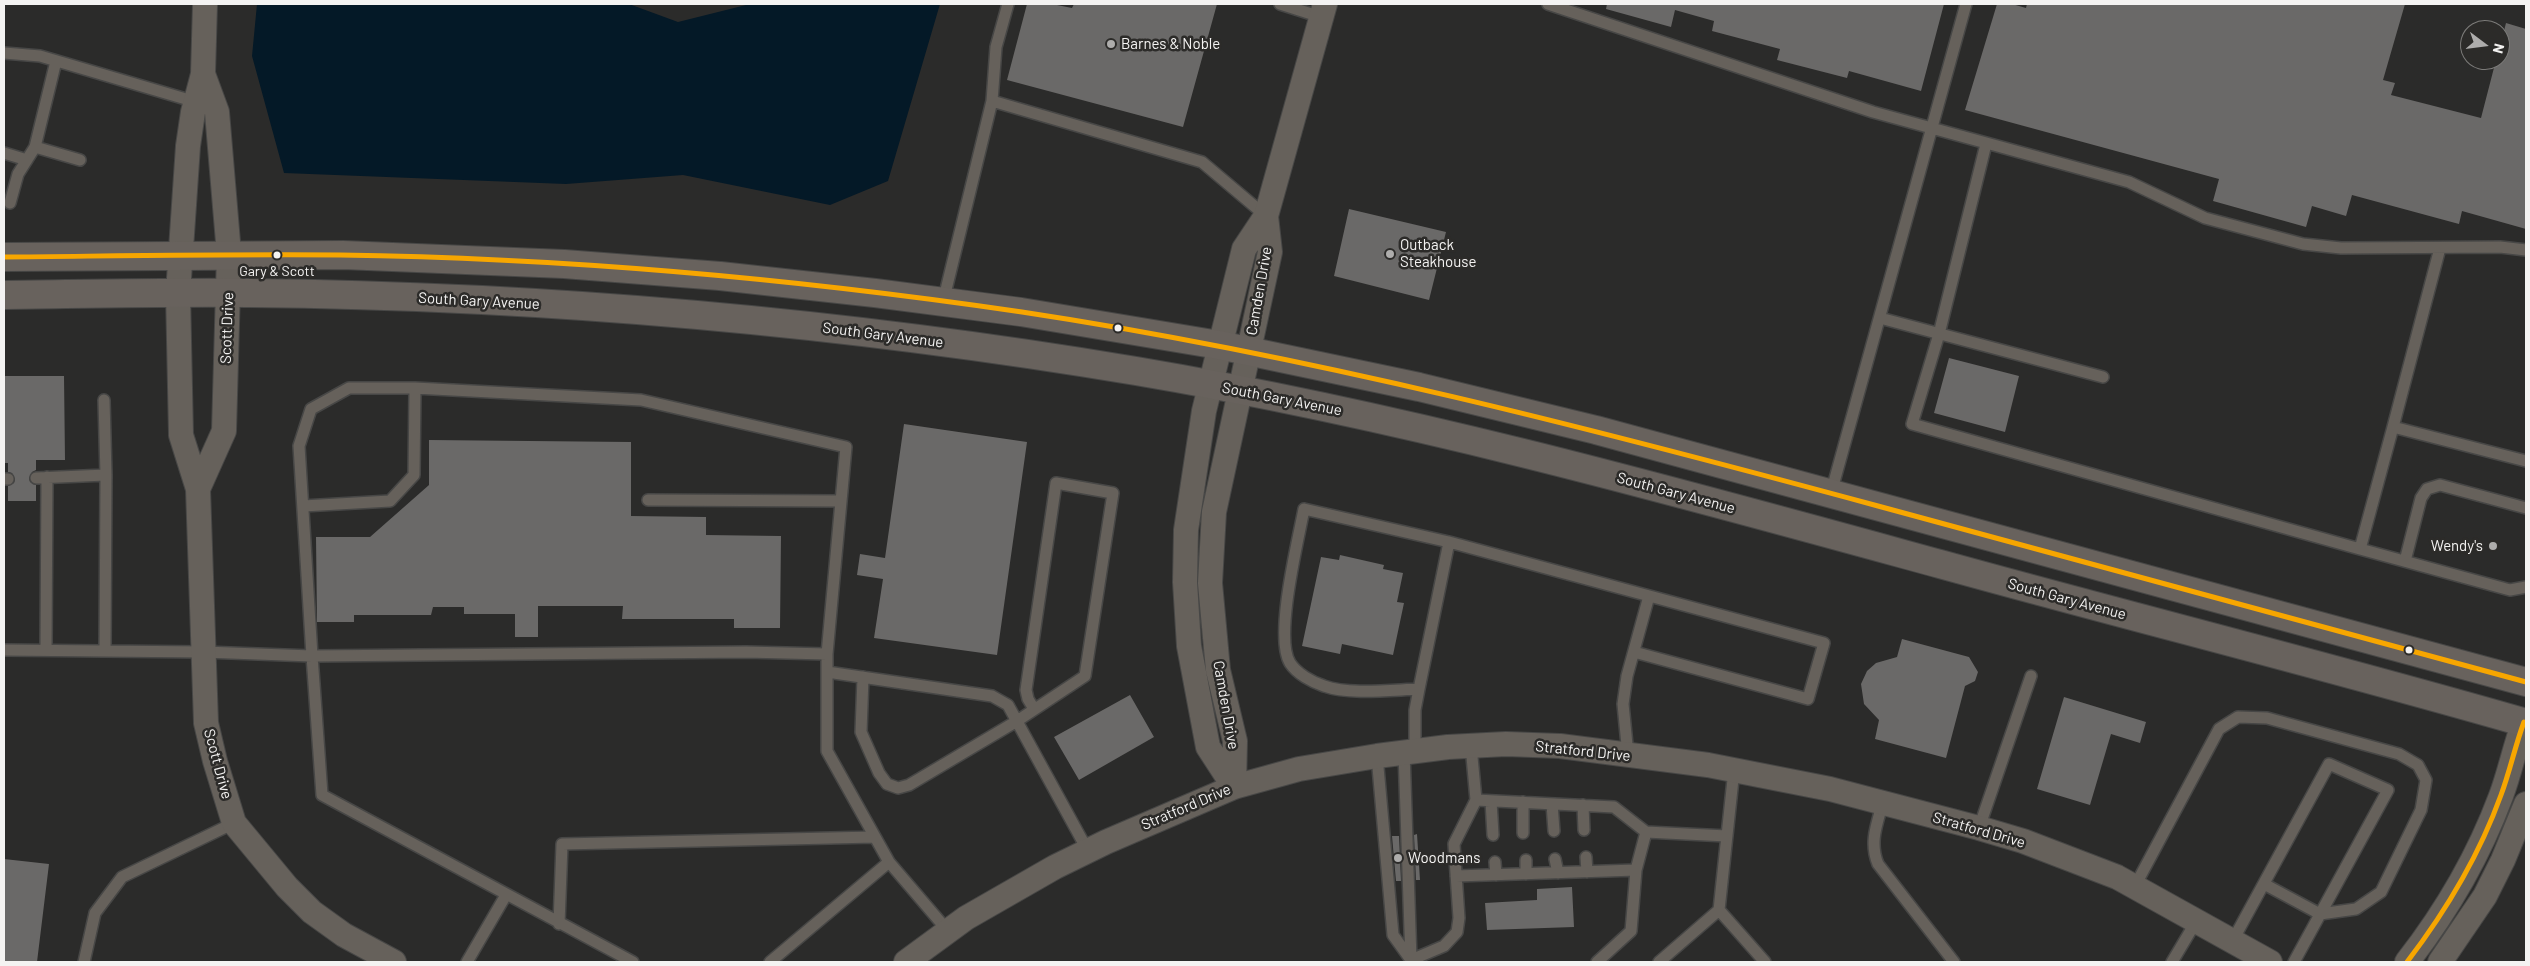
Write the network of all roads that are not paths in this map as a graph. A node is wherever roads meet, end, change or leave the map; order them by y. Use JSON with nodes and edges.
{"nodes":[{"id":1,"x":204,"y":4,"type":"edge"},
{"id":2,"x":1008,"y":4,"type":"edge"},
{"id":3,"x":1280,"y":4,"type":"edge"},
{"id":4,"x":1548,"y":4,"type":"edge"},
{"id":5,"x":1966,"y":4,"type":"edge"},
{"id":6,"x":1323,"y":10,"type":"edge"},
{"id":7,"x":4,"y":53,"type":"edge"},
{"id":8,"x":56,"y":61,"type":"junction"},
{"id":9,"x":203,"y":74,"type":"junction"},
{"id":10,"x":992,"y":101,"type":"junction"},
{"id":11,"x":196,"y":102,"type":"junction"},
{"id":12,"x":1932,"y":129,"type":"junction"},
{"id":13,"x":1986,"y":144,"type":"junction"},
{"id":14,"x":35,"y":147,"type":"junction"},
{"id":15,"x":4,"y":153,"type":"edge"},
{"id":16,"x":27,"y":160,"type":"junction"},
{"id":17,"x":80,"y":160,"type":"dead end"},
{"id":18,"x":10,"y":203,"type":"dead end"},
{"id":19,"x":1266,"y":216,"type":"junction"},
{"id":20,"x":2440,"y":248,"type":"junction"},
{"id":21,"x":2526,"y":250,"type":"edge"},
{"id":22,"x":229,"y":254,"type":"junction"},
{"id":23,"x":180,"y":255,"type":"junction"},
{"id":24,"x":4,"y":258,"type":"edge"},
{"id":25,"x":178,"y":293,"type":"junction"},
{"id":26,"x":228,"y":293,"type":"junction"},
{"id":27,"x":4,"y":295,"type":"edge"},
{"id":28,"x":943,"y":302,"type":"junction"},
{"id":29,"x":1880,"y":318,"type":"junction"},
{"id":30,"x":1939,"y":334,"type":"junction"},
{"id":31,"x":1219,"y":345,"type":"junction"},
{"id":32,"x":1249,"y":351,"type":"junction"},
{"id":33,"x":2103,"y":377,"type":"dead end"},
{"id":34,"x":1210,"y":384,"type":"junction"},
{"id":35,"x":415,"y":388,"type":"junction"},
{"id":36,"x":1240,"y":390,"type":"junction"},
{"id":37,"x":104,"y":400,"type":"dead end"},
{"id":38,"x":2393,"y":427,"type":"junction"},
{"id":39,"x":2526,"y":461,"type":"edge"},
{"id":40,"x":106,"y":476,"type":"junction"},
{"id":41,"x":198,"y":489,"type":"junction"},
{"id":42,"x":1831,"y":493,"type":"junction"},
{"id":43,"x":648,"y":500,"type":"dead end"},
{"id":44,"x":841,"y":501,"type":"junction"},
{"id":45,"x":303,"y":506,"type":"junction"},
{"id":46,"x":2526,"y":508,"type":"edge"},
{"id":47,"x":1449,"y":542,"type":"junction"},
{"id":48,"x":2360,"y":550,"type":"junction"},
{"id":49,"x":2405,"y":562,"type":"junction"},
{"id":50,"x":2526,"y":587,"type":"edge"},
{"id":51,"x":1649,"y":596,"type":"junction"},
{"id":52,"x":4,"y":650,"type":"edge"},
{"id":53,"x":46,"y":650,"type":"junction"},
{"id":54,"x":105,"y":651,"type":"junction"},
{"id":55,"x":204,"y":652,"type":"junction"},
{"id":56,"x":1634,"y":652,"type":"junction"},
{"id":57,"x":827,"y":654,"type":"junction"},
{"id":58,"x":312,"y":656,"type":"junction"},
{"id":59,"x":827,"y":672,"type":"junction"},
{"id":60,"x":2031,"y":676,"type":"dead end"},
{"id":61,"x":863,"y":678,"type":"junction"},
{"id":62,"x":2526,"y":682,"type":"edge"},
{"id":63,"x":1419,"y":689,"type":"junction"},
{"id":64,"x":1034,"y":709,"type":"junction"},
{"id":65,"x":1017,"y":721,"type":"junction"},
{"id":66,"x":2526,"y":721,"type":"edge"},
{"id":67,"x":1472,"y":746,"type":"junction"},
{"id":68,"x":1410,"y":752,"type":"junction"},
{"id":69,"x":1628,"y":755,"type":"junction"},
{"id":70,"x":1377,"y":756,"type":"junction"},
{"id":71,"x":1734,"y":770,"type":"junction"},
{"id":72,"x":1234,"y":787,"type":"junction"},
{"id":73,"x":1476,"y":800,"type":"junction"},
{"id":74,"x":1491,"y":801,"type":"junction"},
{"id":75,"x":1522,"y":802,"type":"junction"},
{"id":76,"x":1883,"y":802,"type":"junction"},
{"id":77,"x":1552,"y":804,"type":"junction"},
{"id":78,"x":2526,"y":804,"type":"edge"},
{"id":79,"x":1583,"y":805,"type":"junction"},
{"id":80,"x":234,"y":823,"type":"junction"},
{"id":81,"x":1979,"y":828,"type":"junction"},
{"id":82,"x":1584,"y":830,"type":"dead end"},
{"id":83,"x":1554,"y":831,"type":"dead end"},
{"id":84,"x":1646,"y":832,"type":"junction"},
{"id":85,"x":1523,"y":833,"type":"dead end"},
{"id":86,"x":1493,"y":835,"type":"dead end"},
{"id":87,"x":1727,"y":836,"type":"junction"},
{"id":88,"x":876,"y":837,"type":"junction"},
{"id":89,"x":1088,"y":851,"type":"junction"},
{"id":90,"x":1586,"y":857,"type":"dead end"},
{"id":91,"x":1555,"y":859,"type":"dead end"},
{"id":92,"x":1526,"y":860,"type":"dead end"},
{"id":93,"x":889,"y":862,"type":"junction"},
{"id":94,"x":1495,"y":862,"type":"dead end"},
{"id":95,"x":1636,"y":870,"type":"junction"},
{"id":96,"x":1587,"y":872,"type":"junction"},
{"id":97,"x":1558,"y":873,"type":"junction"},
{"id":98,"x":1526,"y":874,"type":"junction"},
{"id":99,"x":1496,"y":875,"type":"junction"},
{"id":100,"x":1456,"y":876,"type":"junction"},
{"id":101,"x":2264,"y":884,"type":"junction"},
{"id":102,"x":2135,"y":886,"type":"junction"},
{"id":103,"x":506,"y":895,"type":"junction"},
{"id":104,"x":1719,"y":910,"type":"junction"},
{"id":105,"x":2320,"y":914,"type":"junction"},
{"id":106,"x":2197,"y":920,"type":"junction"},
{"id":107,"x":559,"y":924,"type":"junction"},
{"id":108,"x":948,"y":931,"type":"junction"},
{"id":109,"x":2233,"y":940,"type":"junction"},
{"id":110,"x":1412,"y":961,"type":"edge"},
{"id":111,"x":1949,"y":961,"type":"edge"},
{"id":112,"x":84,"y":962,"type":"edge"},
{"id":113,"x":394,"y":962,"type":"edge"},
{"id":114,"x":468,"y":962,"type":"edge"},
{"id":115,"x":633,"y":962,"type":"edge"},
{"id":116,"x":770,"y":962,"type":"edge"},
{"id":117,"x":906,"y":962,"type":"edge"},
{"id":118,"x":1597,"y":962,"type":"edge"},
{"id":119,"x":1659,"y":962,"type":"edge"},
{"id":120,"x":1766,"y":962,"type":"edge"},
{"id":121,"x":2172,"y":962,"type":"edge"},
{"id":122,"x":2270,"y":962,"type":"edge"},
{"id":123,"x":2294,"y":962,"type":"edge"},
{"id":124,"x":2407,"y":962,"type":"edge"},
{"id":125,"x":2440,"y":962,"type":"edge"}],
"edges":[{"from":1,"to":9,"type":"street","name":"Scott Drive"},
{"from":2,"to":10,"type":"lane"},
{"from":3,"to":6,"type":"lane"},
{"from":4,"to":12,"type":"lane"},
{"from":5,"to":12,"type":"lane"},
{"from":6,"to":19,"type":"street","name":"Camden Drive"},
{"from":7,"to":8,"type":"lane"},
{"from":8,"to":11,"type":"lane"},
{"from":8,"to":14,"type":"lane"},
{"from":9,"to":11,"type":"street","name":"Scott Drive"},
{"from":9,"to":22,"type":"street","name":"Scott Drive"},
{"from":10,"to":19,"type":"lane"},
{"from":10,"to":28,"type":"lane"},
{"from":11,"to":23,"type":"street","name":"Scott Drive"},
{"from":12,"to":13,"type":"lane"},
{"from":12,"to":29,"type":"lane"},
{"from":13,"to":20,"type":"lane"},
{"from":13,"to":30,"type":"lane"},
{"from":14,"to":16,"type":"lane"},
{"from":14,"to":17,"type":"lane"},
{"from":15,"to":16,"type":"lane"},
{"from":16,"to":18,"type":"lane"},
{"from":19,"to":31,"type":"street","name":"Camden Drive"},
{"from":19,"to":32,"type":"street","name":"Camden Drive"},
{"from":20,"to":21,"type":"lane"},
{"from":20,"to":38,"type":"lane"},
{"from":22,"to":23,"type":"main road"},
{"from":22,"to":26,"type":"street","name":"Scott Drive"},
{"from":22,"to":28,"type":"main road"},
{"from":23,"to":24,"type":"main road"},
{"from":23,"to":25,"type":"street","name":"Scott Drive"},
{"from":25,"to":26,"type":"main road","name":"South Gary Avenue"},
{"from":25,"to":27,"type":"main road","name":"South Gary Avenue"},
{"from":25,"to":41,"type":"street","name":"Scott Drive"},
{"from":26,"to":34,"type":"main road","name":"South Gary Avenue"},
{"from":26,"to":41,"type":"street","name":"Scott Drive"},
{"from":28,"to":31,"type":"main road"},
{"from":29,"to":30,"type":"lane"},
{"from":29,"to":42,"type":"lane"},
{"from":30,"to":33,"type":"lane"},
{"from":30,"to":48,"type":"lane"},
{"from":31,"to":32,"type":"main road"},
{"from":31,"to":34,"type":"street","name":"Camden Drive"},
{"from":32,"to":36,"type":"street","name":"Camden Drive"},
{"from":32,"to":42,"type":"main road"},
{"from":34,"to":36,"type":"main road","name":"South Gary Avenue"},
{"from":34,"to":72,"type":"street","name":"Camden Drive"},
{"from":35,"to":44,"type":"lane"},
{"from":35,"to":45,"type":"lane"},
{"from":35,"to":45,"type":"lane"},
{"from":36,"to":66,"type":"main road","name":"South Gary Avenue"},
{"from":36,"to":72,"type":"street","name":"Camden Drive"},
{"from":37,"to":40,"type":"lane"},
{"from":38,"to":39,"type":"lane"},
{"from":38,"to":48,"type":"lane"},
{"from":40,"to":53,"type":"lane"},
{"from":40,"to":54,"type":"lane"},
{"from":41,"to":55,"type":"street","name":"Scott Drive"},
{"from":42,"to":62,"type":"main road"},
{"from":43,"to":44,"type":"lane"},
{"from":44,"to":57,"type":"lane"},
{"from":45,"to":58,"type":"lane"},
{"from":46,"to":49,"type":"lane"},
{"from":47,"to":51,"type":"lane"},
{"from":47,"to":63,"type":"lane"},
{"from":47,"to":63,"type":"lane"},
{"from":48,"to":49,"type":"lane"},
{"from":49,"to":50,"type":"lane"},
{"from":51,"to":56,"type":"lane"},
{"from":51,"to":56,"type":"lane"},
{"from":52,"to":53,"type":"lane"},
{"from":53,"to":54,"type":"lane"},
{"from":54,"to":55,"type":"lane"},
{"from":55,"to":58,"type":"lane"},
{"from":55,"to":80,"type":"street","name":"Scott Drive"},
{"from":56,"to":69,"type":"lane"},
{"from":57,"to":58,"type":"lane"},
{"from":57,"to":59,"type":"lane"},
{"from":58,"to":103,"type":"lane"},
{"from":59,"to":61,"type":"lane"},
{"from":59,"to":88,"type":"lane"},
{"from":60,"to":81,"type":"lane"},
{"from":61,"to":65,"type":"lane"},
{"from":61,"to":65,"type":"lane"},
{"from":63,"to":68,"type":"lane"},
{"from":64,"to":64,"type":"lane"},
{"from":64,"to":65,"type":"lane"},
{"from":65,"to":89,"type":"lane"},
{"from":66,"to":124,"type":"street"},
{"from":67,"to":68,"type":"street","name":"Stratford Drive"},
{"from":67,"to":69,"type":"street","name":"Stratford Drive"},
{"from":67,"to":73,"type":"lane"},
{"from":68,"to":70,"type":"street","name":"Stratford Drive"},
{"from":68,"to":110,"type":"lane"},
{"from":69,"to":71,"type":"street","name":"Stratford Drive"},
{"from":70,"to":72,"type":"street","name":"Stratford Drive"},
{"from":70,"to":110,"type":"lane"},
{"from":71,"to":76,"type":"street","name":"Stratford Drive"},
{"from":71,"to":87,"type":"lane"},
{"from":72,"to":89,"type":"street","name":"Stratford Drive"},
{"from":73,"to":74,"type":"lane"},
{"from":73,"to":100,"type":"lane"},
{"from":74,"to":75,"type":"lane"},
{"from":74,"to":86,"type":"lane"},
{"from":75,"to":77,"type":"lane"},
{"from":75,"to":85,"type":"lane"},
{"from":76,"to":81,"type":"street","name":"Stratford Drive"},
{"from":76,"to":111,"type":"lane"},
{"from":77,"to":79,"type":"lane"},
{"from":77,"to":83,"type":"lane"},
{"from":78,"to":125,"type":"street"},
{"from":79,"to":82,"type":"lane"},
{"from":79,"to":84,"type":"lane"},
{"from":80,"to":112,"type":"lane"},
{"from":80,"to":113,"type":"street","name":"Scott Drive"},
{"from":81,"to":102,"type":"street","name":"Stratford Drive"},
{"from":84,"to":87,"type":"lane"},
{"from":84,"to":95,"type":"lane"},
{"from":87,"to":104,"type":"lane"},
{"from":88,"to":93,"type":"lane"},
{"from":88,"to":107,"type":"lane"},
{"from":89,"to":108,"type":"street","name":"Stratford Drive"},
{"from":90,"to":96,"type":"lane"},
{"from":91,"to":97,"type":"lane"},
{"from":92,"to":98,"type":"lane"},
{"from":93,"to":108,"type":"lane"},
{"from":93,"to":116,"type":"lane"},
{"from":94,"to":99,"type":"lane"},
{"from":95,"to":96,"type":"lane"},
{"from":95,"to":118,"type":"lane"},
{"from":96,"to":97,"type":"lane"},
{"from":97,"to":98,"type":"lane"},
{"from":98,"to":99,"type":"lane"},
{"from":99,"to":100,"type":"lane"},
{"from":100,"to":110,"type":"lane"},
{"from":101,"to":105,"type":"lane"},
{"from":101,"to":105,"type":"lane"},
{"from":101,"to":109,"type":"lane"},
{"from":102,"to":105,"type":"lane"},
{"from":102,"to":106,"type":"street","name":"Stratford Drive"},
{"from":103,"to":107,"type":"lane"},
{"from":103,"to":114,"type":"lane"},
{"from":104,"to":119,"type":"lane"},
{"from":104,"to":120,"type":"lane"},
{"from":105,"to":123,"type":"lane"},
{"from":106,"to":109,"type":"street","name":"Stratford Drive"},
{"from":106,"to":121,"type":"lane"},
{"from":107,"to":115,"type":"lane"},
{"from":108,"to":117,"type":"street","name":"Stratford Drive"},
{"from":109,"to":122,"type":"street","name":"Stratford Drive"}]}
